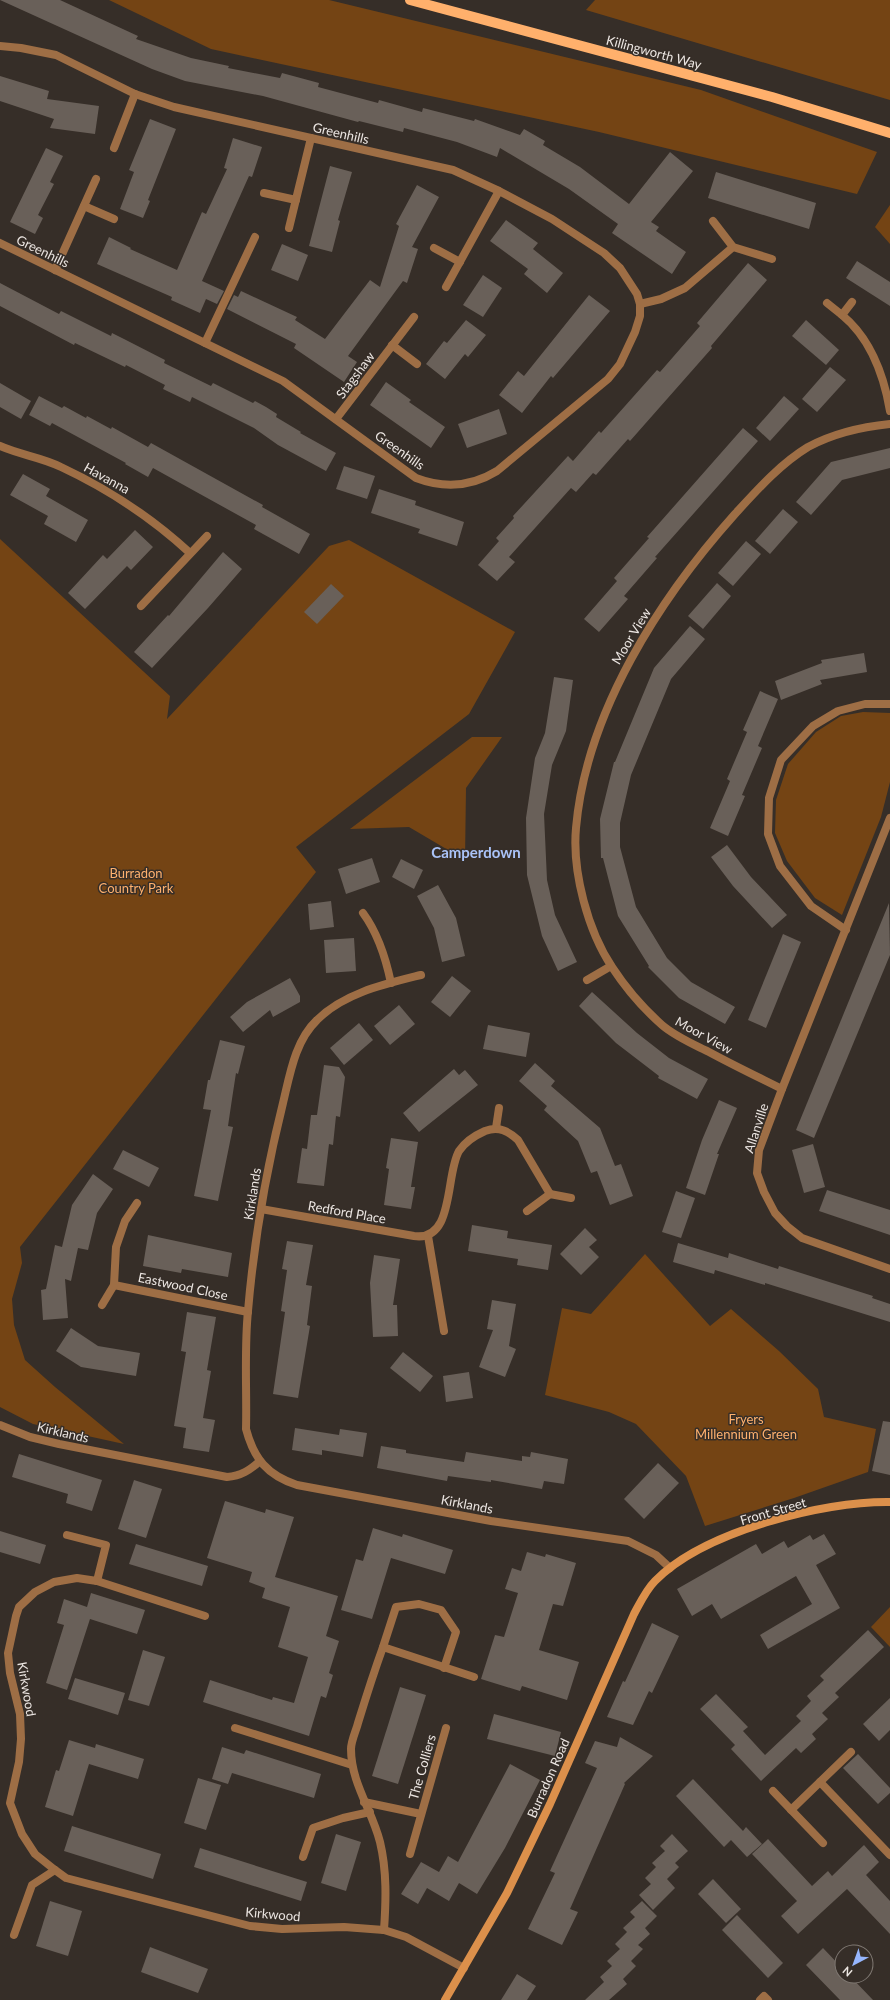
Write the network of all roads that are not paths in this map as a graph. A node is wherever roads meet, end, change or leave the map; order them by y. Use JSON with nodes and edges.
{"nodes":[{"id":1,"x":410,"y":0,"type":"edge"},
{"id":2,"x":0,"y":46,"type":"edge"},
{"id":3,"x":135,"y":94,"type":"junction"},
{"id":4,"x":890,"y":133,"type":"edge"},
{"id":5,"x":311,"y":138,"type":"junction"},
{"id":6,"x":114,"y":148,"type":"dead end"},
{"id":7,"x":96,"y":180,"type":"dead end"},
{"id":8,"x":499,"y":191,"type":"junction"},
{"id":9,"x":264,"y":193,"type":"dead end"},
{"id":10,"x":296,"y":200,"type":"junction"},
{"id":11,"x":84,"y":206,"type":"junction"},
{"id":12,"x":114,"y":219,"type":"dead end"},
{"id":13,"x":713,"y":221,"type":"dead end"},
{"id":14,"x":289,"y":228,"type":"dead end"},
{"id":15,"x":255,"y":237,"type":"dead end"},
{"id":16,"x":0,"y":243,"type":"edge"},
{"id":17,"x":733,"y":247,"type":"junction"},
{"id":18,"x":434,"y":248,"type":"dead end"},
{"id":19,"x":772,"y":259,"type":"dead end"},
{"id":20,"x":460,"y":262,"type":"junction"},
{"id":21,"x":55,"y":270,"type":"junction"},
{"id":22,"x":446,"y":287,"type":"dead end"},
{"id":23,"x":852,"y":302,"type":"dead end"},
{"id":24,"x":827,"y":303,"type":"dead end"},
{"id":25,"x":640,"y":304,"type":"junction"},
{"id":26,"x":842,"y":315,"type":"junction"},
{"id":27,"x":414,"y":317,"type":"dead end"},
{"id":28,"x":205,"y":343,"type":"junction"},
{"id":29,"x":392,"y":345,"type":"junction"},
{"id":30,"x":417,"y":364,"type":"dead end"},
{"id":31,"x":890,"y":411,"type":"edge"},
{"id":32,"x":336,"y":419,"type":"junction"},
{"id":33,"x":890,"y":424,"type":"edge"},
{"id":34,"x":0,"y":446,"type":"edge"},
{"id":35,"x":206,"y":536,"type":"dead end"},
{"id":36,"x":190,"y":553,"type":"junction"},
{"id":37,"x":141,"y":606,"type":"dead end"},
{"id":38,"x":890,"y":704,"type":"edge"},
{"id":39,"x":890,"y":818,"type":"edge"},
{"id":40,"x":363,"y":913,"type":"dead end"},
{"id":41,"x":846,"y":930,"type":"junction"},
{"id":42,"x":611,"y":966,"type":"junction"},
{"id":43,"x":421,"y":975,"type":"dead end"},
{"id":44,"x":588,"y":980,"type":"dead end"},
{"id":45,"x":391,"y":983,"type":"junction"},
{"id":46,"x":782,"y":1089,"type":"junction"},
{"id":47,"x":499,"y":1108,"type":"dead end"},
{"id":48,"x":496,"y":1128,"type":"junction"},
{"id":49,"x":550,"y":1194,"type":"junction"},
{"id":50,"x":571,"y":1198,"type":"dead end"},
{"id":51,"x":137,"y":1203,"type":"dead end"},
{"id":52,"x":261,"y":1209,"type":"junction"},
{"id":53,"x":527,"y":1211,"type":"dead end"},
{"id":54,"x":428,"y":1236,"type":"junction"},
{"id":55,"x":890,"y":1268,"type":"edge"},
{"id":56,"x":114,"y":1284,"type":"junction"},
{"id":57,"x":102,"y":1304,"type":"dead end"},
{"id":58,"x":248,"y":1312,"type":"junction"},
{"id":59,"x":444,"y":1331,"type":"dead end"},
{"id":60,"x":0,"y":1425,"type":"edge"},
{"id":61,"x":260,"y":1461,"type":"junction"},
{"id":62,"x":890,"y":1502,"type":"edge"},
{"id":63,"x":67,"y":1534,"type":"dead end"},
{"id":64,"x":670,"y":1568,"type":"junction"},
{"id":65,"x":97,"y":1580,"type":"junction"},
{"id":66,"x":204,"y":1616,"type":"dead end"},
{"id":67,"x":383,"y":1647,"type":"junction"},
{"id":68,"x":444,"y":1668,"type":"junction"},
{"id":69,"x":474,"y":1677,"type":"dead end"},
{"id":70,"x":235,"y":1728,"type":"dead end"},
{"id":71,"x":446,"y":1728,"type":"dead end"},
{"id":72,"x":851,"y":1752,"type":"dead end"},
{"id":73,"x":352,"y":1765,"type":"junction"},
{"id":74,"x":820,"y":1782,"type":"junction"},
{"id":75,"x":773,"y":1791,"type":"dead end"},
{"id":76,"x":364,"y":1802,"type":"junction"},
{"id":77,"x":791,"y":1810,"type":"junction"},
{"id":78,"x":370,"y":1812,"type":"junction"},
{"id":79,"x":421,"y":1814,"type":"junction"},
{"id":80,"x":824,"y":1844,"type":"dead end"},
{"id":81,"x":410,"y":1854,"type":"dead end"},
{"id":82,"x":890,"y":1855,"type":"edge"},
{"id":83,"x":303,"y":1857,"type":"dead end"},
{"id":84,"x":55,"y":1870,"type":"junction"},
{"id":85,"x":384,"y":1930,"type":"junction"},
{"id":86,"x":14,"y":1935,"type":"dead end"},
{"id":87,"x":464,"y":1968,"type":"junction"},
{"id":88,"x":445,"y":2000,"type":"edge"},
{"id":89,"x":760,"y":2000,"type":"edge"},
{"id":90,"x":768,"y":2000,"type":"edge"}],
"edges":[{"from":1,"to":4,"type":"main road","name":"Killingworth Way"},
{"from":2,"to":3,"type":"street","name":"Greenhills"},
{"from":3,"to":5,"type":"street","name":"Greenhills"},
{"from":3,"to":6,"type":"street"},
{"from":5,"to":8,"type":"street","name":"Greenhills"},
{"from":5,"to":10,"type":"street"},
{"from":7,"to":11,"type":"street"},
{"from":8,"to":20,"type":"street"},
{"from":8,"to":25,"type":"street","name":"Greenhills"},
{"from":9,"to":10,"type":"street"},
{"from":10,"to":14,"type":"street"},
{"from":11,"to":12,"type":"street"},
{"from":11,"to":21,"type":"street"},
{"from":13,"to":17,"type":"street"},
{"from":15,"to":28,"type":"street"},
{"from":16,"to":21,"type":"street","name":"Greenhills"},
{"from":17,"to":19,"type":"street"},
{"from":17,"to":25,"type":"street"},
{"from":18,"to":20,"type":"street"},
{"from":20,"to":22,"type":"street"},
{"from":21,"to":28,"type":"street","name":"Greenhills"},
{"from":23,"to":26,"type":"street"},
{"from":24,"to":26,"type":"street"},
{"from":25,"to":32,"type":"street","name":"Greenhills"},
{"from":26,"to":31,"type":"street"},
{"from":27,"to":29,"type":"street","name":"Stagshaw"},
{"from":28,"to":32,"type":"street","name":"Greenhills"},
{"from":29,"to":30,"type":"street","name":"Stagshaw"},
{"from":29,"to":32,"type":"street","name":"Stagshaw"},
{"from":33,"to":42,"type":"street","name":"Moor View"},
{"from":34,"to":36,"type":"street","name":"Havanna"},
{"from":35,"to":36,"type":"street"},
{"from":36,"to":37,"type":"street"},
{"from":38,"to":41,"type":"street"},
{"from":39,"to":41,"type":"street","name":"Allanville"},
{"from":40,"to":45,"type":"street"},
{"from":41,"to":46,"type":"street","name":"Allanville"},
{"from":42,"to":44,"type":"street"},
{"from":42,"to":46,"type":"street","name":"Moor View"},
{"from":43,"to":45,"type":"street","name":"Kirklands"},
{"from":45,"to":52,"type":"street","name":"Kirklands"},
{"from":46,"to":55,"type":"street","name":"Allanville"},
{"from":47,"to":48,"type":"street"},
{"from":48,"to":49,"type":"street"},
{"from":48,"to":54,"type":"street"},
{"from":49,"to":50,"type":"street"},
{"from":49,"to":53,"type":"street"},
{"from":51,"to":56,"type":"street"},
{"from":52,"to":54,"type":"street","name":"Redford Place"},
{"from":52,"to":58,"type":"street","name":"Kirklands"},
{"from":54,"to":59,"type":"street"},
{"from":56,"to":57,"type":"street"},
{"from":56,"to":58,"type":"street","name":"Eastwood Close"},
{"from":58,"to":61,"type":"street","name":"Kirklands"},
{"from":60,"to":61,"type":"street","name":"Kirklands"},
{"from":61,"to":64,"type":"street","name":"Kirklands"},
{"from":62,"to":64,"type":"main road","name":"Front Street"},
{"from":63,"to":65,"type":"street"},
{"from":64,"to":87,"type":"main road","name":"Burradon Road"},
{"from":65,"to":66,"type":"street","name":"Kirkwood"},
{"from":65,"to":84,"type":"street","name":"Kirkwood"},
{"from":67,"to":68,"type":"street"},
{"from":67,"to":68,"type":"street"},
{"from":67,"to":73,"type":"street"},
{"from":68,"to":69,"type":"street"},
{"from":70,"to":73,"type":"street"},
{"from":71,"to":79,"type":"street","name":"The Colliers"},
{"from":72,"to":74,"type":"street"},
{"from":73,"to":76,"type":"street"},
{"from":74,"to":77,"type":"street"},
{"from":74,"to":82,"type":"street"},
{"from":75,"to":77,"type":"street"},
{"from":76,"to":78,"type":"street"},
{"from":76,"to":79,"type":"street","name":"The Colliers"},
{"from":77,"to":80,"type":"street"},
{"from":78,"to":83,"type":"street"},
{"from":78,"to":85,"type":"street"},
{"from":79,"to":81,"type":"street","name":"The Colliers"},
{"from":84,"to":85,"type":"street","name":"Kirkwood"},
{"from":84,"to":86,"type":"street"},
{"from":85,"to":87,"type":"street","name":"Kirkwood"},
{"from":87,"to":88,"type":"main road","name":"Burradon Road"},
{"from":89,"to":90,"type":"street"}]}
